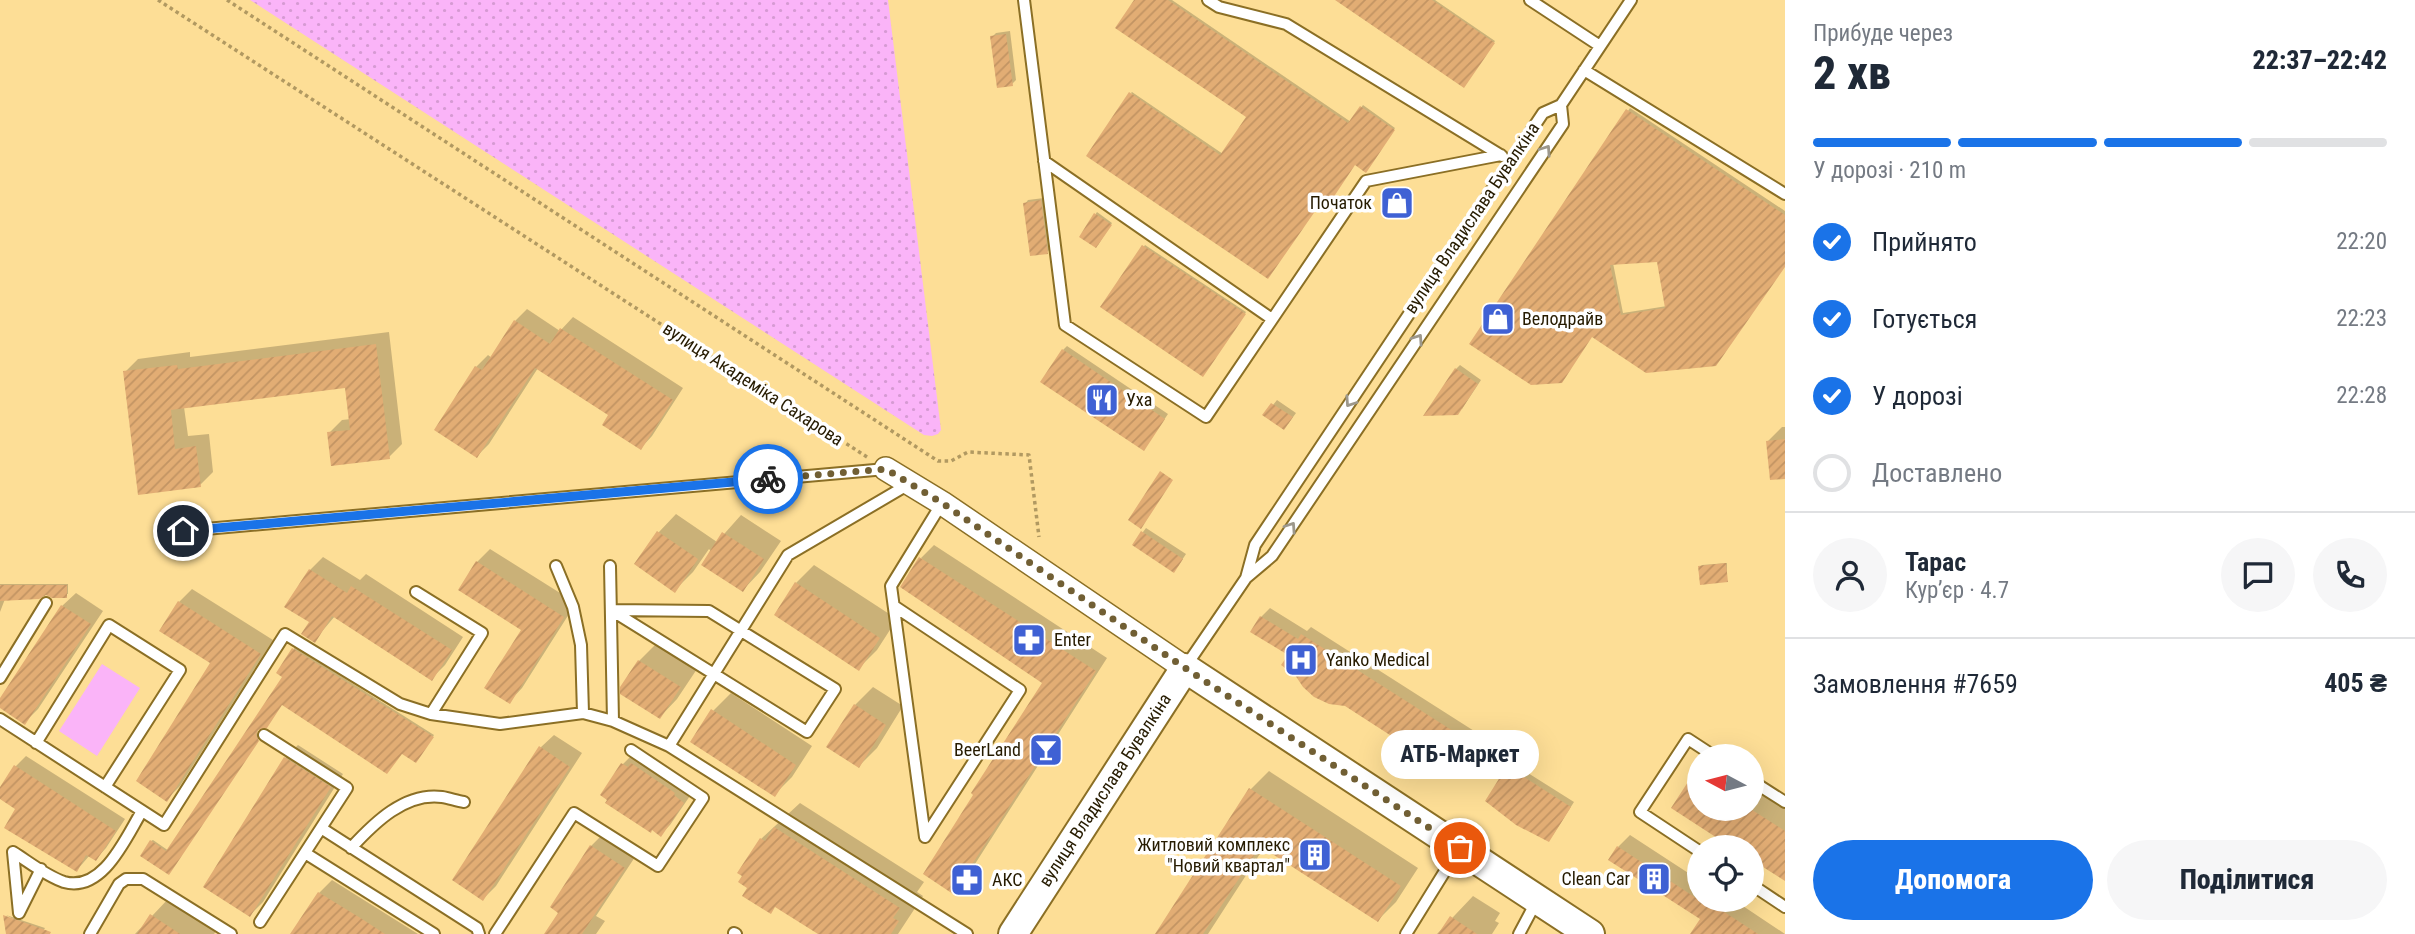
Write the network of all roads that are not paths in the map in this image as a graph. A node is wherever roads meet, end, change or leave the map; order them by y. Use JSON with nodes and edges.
{"nodes":[{"id":1,"x":1024,"y":0,"type":"edge"},
{"id":2,"x":1208,"y":0,"type":"edge"},
{"id":3,"x":1531,"y":0,"type":"edge"},
{"id":4,"x":1631,"y":0,"type":"edge"},
{"id":5,"x":1600,"y":46,"type":"junction"},
{"id":6,"x":1584,"y":70,"type":"junction"},
{"id":7,"x":1561,"y":105,"type":"junction"},
{"id":8,"x":1506,"y":158,"type":"junction"},
{"id":9,"x":1044,"y":161,"type":"junction"},
{"id":10,"x":1785,"y":194,"type":"edge"},
{"id":11,"x":1272,"y":319,"type":"junction"},
{"id":12,"x":886,"y":469,"type":"joint"},
{"id":13,"x":909,"y":483,"type":"junction"},
{"id":14,"x":942,"y":503,"type":"junction"},
{"id":15,"x":183,"y":531,"type":"dead end"},
{"id":16,"x":556,"y":566,"type":"dead end"},
{"id":17,"x":610,"y":566,"type":"dead end"},
{"id":18,"x":1246,"y":578,"type":"junction"},
{"id":19,"x":416,"y":592,"type":"dead end"},
{"id":20,"x":46,"y":603,"type":"dead end"},
{"id":21,"x":894,"y":606,"type":"junction"},
{"id":22,"x":611,"y":610,"type":"junction"},
{"id":23,"x":741,"y":631,"type":"junction"},
{"id":24,"x":1185,"y":668,"type":"junction"},
{"id":25,"x":714,"y":673,"type":"junction"},
{"id":26,"x":0,"y":678,"type":"edge"},
{"id":27,"x":583,"y":713,"type":"junction"},
{"id":28,"x":431,"y":714,"type":"junction"},
{"id":29,"x":0,"y":719,"type":"edge"},
{"id":30,"x":613,"y":721,"type":"junction"},
{"id":31,"x":264,"y":735,"type":"dead end"},
{"id":32,"x":36,"y":743,"type":"junction"},
{"id":33,"x":1696,"y":744,"type":"edge"},
{"id":34,"x":669,"y":746,"type":"junction"},
{"id":35,"x":631,"y":750,"type":"dead end"},
{"id":36,"x":106,"y":787,"type":"junction"},
{"id":37,"x":1764,"y":788,"type":"edge"},
{"id":38,"x":464,"y":802,"type":"dead end"},
{"id":39,"x":1785,"y":802,"type":"edge"},
{"id":40,"x":142,"y":811,"type":"junction"},
{"id":41,"x":321,"y":828,"type":"junction"},
{"id":42,"x":1687,"y":843,"type":"edge"},
{"id":43,"x":351,"y":848,"type":"junction"},
{"id":44,"x":1460,"y":848,"type":"junction"},
{"id":45,"x":305,"y":853,"type":"junction"},
{"id":46,"x":41,"y":869,"type":"junction"},
{"id":47,"x":1764,"y":893,"type":"edge"},
{"id":48,"x":1538,"y":899,"type":"junction"},
{"id":49,"x":1785,"y":907,"type":"edge"},
{"id":50,"x":260,"y":922,"type":"dead end"},
{"id":51,"x":90,"y":934,"type":"edge"},
{"id":52,"x":231,"y":934,"type":"edge"},
{"id":53,"x":434,"y":934,"type":"edge"},
{"id":54,"x":480,"y":934,"type":"edge"},
{"id":55,"x":495,"y":934,"type":"edge"},
{"id":56,"x":967,"y":934,"type":"edge"},
{"id":57,"x":1013,"y":934,"type":"edge"},
{"id":58,"x":1406,"y":934,"type":"edge"},
{"id":59,"x":1519,"y":934,"type":"edge"},
{"id":60,"x":1590,"y":934,"type":"edge"}],
"edges":[{"from":1,"to":9,"type":"lane"},
{"from":2,"to":8,"type":"lane"},
{"from":3,"to":5,"type":"lane"},
{"from":4,"to":5,"type":"lane"},
{"from":5,"to":6,"type":"lane"},
{"from":6,"to":7,"type":"lane"},
{"from":6,"to":10,"type":"lane"},
{"from":7,"to":8,"type":"lane","name":"вулиця Владислава Бувалкіна"},
{"from":18,"to":7,"type":"lane","name":"вулиця Владислава Бувалкіна","one_way":true},
{"from":8,"to":11,"type":"lane"},
{"from":8,"to":18,"type":"lane","name":"вулиця Владислава Бувалкіна","one_way":true},
{"from":9,"to":11,"type":"lane"},
{"from":9,"to":11,"type":"lane"},
{"from":12,"to":13,"type":"street"},
{"from":12,"to":15,"type":"lane"},
{"from":13,"to":14,"type":"street"},
{"from":13,"to":23,"type":"lane"},
{"from":14,"to":21,"type":"lane"},
{"from":14,"to":24,"type":"street"},
{"from":16,"to":27,"type":"lane"},
{"from":17,"to":22,"type":"lane"},
{"from":18,"to":24,"type":"lane","name":"вулиця Владислава Бувалкіна"},
{"from":19,"to":28,"type":"lane"},
{"from":20,"to":26,"type":"lane"},
{"from":21,"to":21,"type":"lane"},
{"from":22,"to":23,"type":"lane"},
{"from":22,"to":25,"type":"lane"},
{"from":22,"to":30,"type":"lane"},
{"from":23,"to":25,"type":"lane"},
{"from":23,"to":25,"type":"lane"},
{"from":24,"to":44,"type":"street"},
{"from":24,"to":57,"type":"street","name":"вулиця Владислава Бувалкіна"},
{"from":25,"to":34,"type":"lane"},
{"from":27,"to":28,"type":"lane"},
{"from":27,"to":30,"type":"lane"},
{"from":28,"to":40,"type":"lane"},
{"from":29,"to":32,"type":"lane"},
{"from":30,"to":34,"type":"lane"},
{"from":31,"to":41,"type":"lane"},
{"from":32,"to":36,"type":"lane"},
{"from":32,"to":36,"type":"lane"},
{"from":33,"to":42,"type":"lane"},
{"from":34,"to":56,"type":"lane"},
{"from":35,"to":55,"type":"lane"},
{"from":36,"to":40,"type":"lane"},
{"from":37,"to":39,"type":"lane"},
{"from":38,"to":43,"type":"lane"},
{"from":40,"to":46,"type":"lane"},
{"from":41,"to":43,"type":"lane"},
{"from":41,"to":45,"type":"lane"},
{"from":43,"to":54,"type":"lane"},
{"from":44,"to":48,"type":"street"},
{"from":44,"to":58,"type":"lane"},
{"from":45,"to":50,"type":"lane"},
{"from":45,"to":53,"type":"lane"},
{"from":46,"to":46,"type":"lane"},
{"from":47,"to":49,"type":"lane"},
{"from":48,"to":59,"type":"lane"},
{"from":48,"to":60,"type":"street"},
{"from":51,"to":52,"type":"lane"}]}
